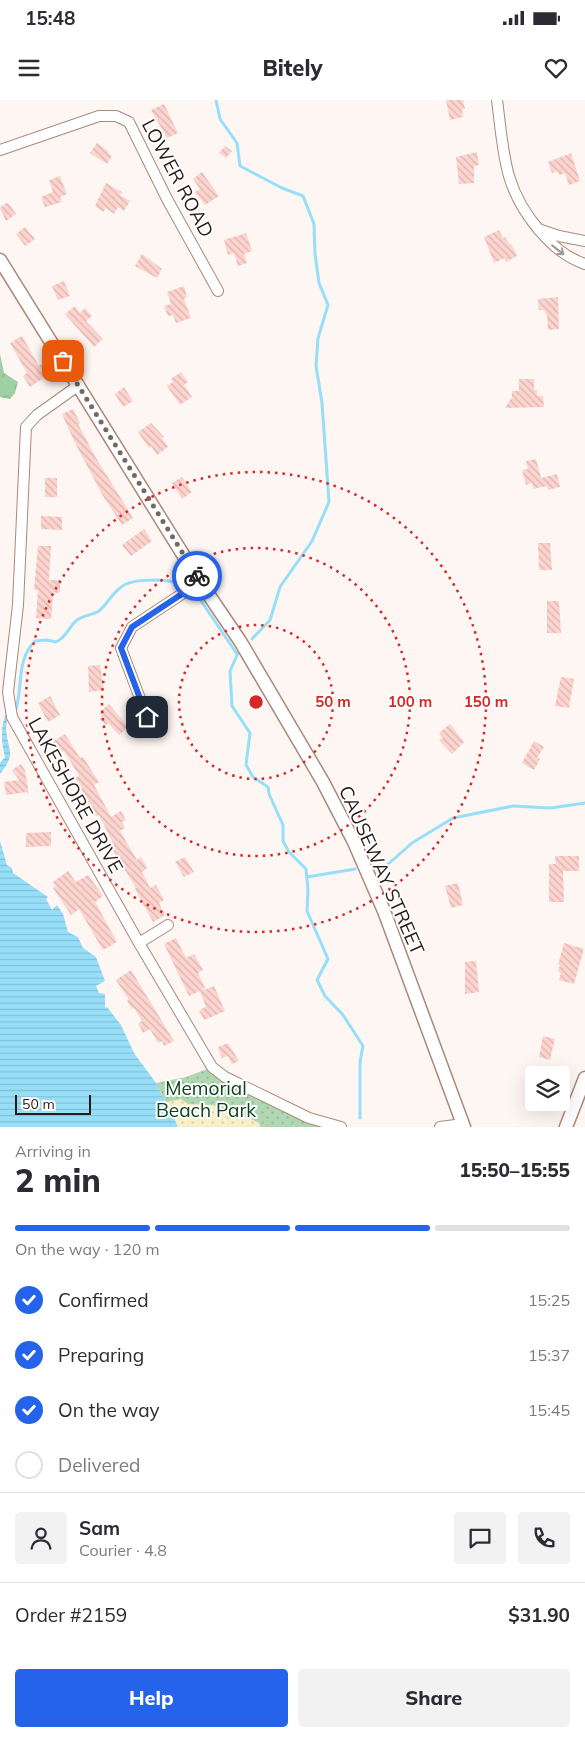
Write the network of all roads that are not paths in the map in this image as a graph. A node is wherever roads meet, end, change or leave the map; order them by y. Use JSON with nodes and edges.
{"nodes":[{"id":1,"x":497,"y":100,"type":"edge"},
{"id":2,"x":0,"y":150,"type":"edge"},
{"id":3,"x":537,"y":229,"type":"junction"},
{"id":4,"x":585,"y":241,"type":"edge"},
{"id":5,"x":0,"y":260,"type":"edge"},
{"id":6,"x":585,"y":264,"type":"edge"},
{"id":7,"x":218,"y":291,"type":"dead end"},
{"id":8,"x":78,"y":385,"type":"junction"},
{"id":9,"x":200,"y":582,"type":"junction"},
{"id":10,"x":147,"y":717,"type":"dead end"},
{"id":11,"x":168,"y":925,"type":"dead end"},
{"id":12,"x":139,"y":943,"type":"junction"},
{"id":13,"x":585,"y":1078,"type":"edge"},
{"id":14,"x":463,"y":1126,"type":"edge"},
{"id":15,"x":342,"y":1127,"type":"edge"},
{"id":16,"x":440,"y":1127,"type":"edge"},
{"id":17,"x":566,"y":1127,"type":"edge"}],
"edges":[{"from":1,"to":3,"type":"street"},
{"from":2,"to":7,"type":"street","name":"LOWER ROAD"},
{"from":3,"to":4,"type":"street"},
{"from":3,"to":6,"type":"street","one_way":true},
{"from":5,"to":8,"type":"street","name":"CAUSEWAY STREET"},
{"from":8,"to":9,"type":"street","name":"CAUSEWAY STREET"},
{"from":8,"to":12,"type":"street","name":"LAKESHORE DRIVE"},
{"from":9,"to":10,"type":"street"},
{"from":9,"to":14,"type":"street","name":"CAUSEWAY STREET"},
{"from":11,"to":12,"type":"street"},
{"from":12,"to":15,"type":"street","name":"LAKESHORE DRIVE"},
{"from":13,"to":17,"type":"street"},
{"from":14,"to":16,"type":"street"}]}
